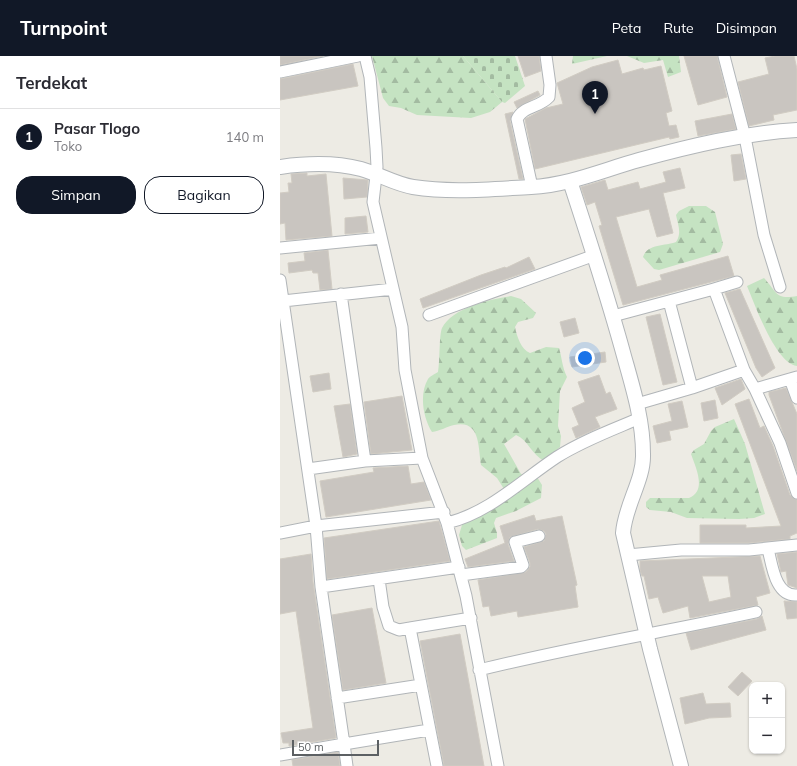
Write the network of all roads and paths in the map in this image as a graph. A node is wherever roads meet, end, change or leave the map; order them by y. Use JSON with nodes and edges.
{"nodes":[{"id":1,"x":358,"y":56,"type":"edge"},
{"id":2,"x":365,"y":56,"type":"edge"},
{"id":3,"x":546,"y":56,"type":"edge"},
{"id":4,"x":724,"y":56,"type":"edge"},
{"id":5,"x":280,"y":72,"type":"edge"},
{"id":6,"x":797,"y":130,"type":"edge"},
{"id":7,"x":745,"y":137,"type":"junction"},
{"id":8,"x":280,"y":167,"type":"edge"},
{"id":9,"x":376,"y":175,"type":"junction"},
{"id":10,"x":570,"y":181,"type":"junction"},
{"id":11,"x":532,"y":187,"type":"junction"},
{"id":12,"x":381,"y":238,"type":"junction"},
{"id":13,"x":280,"y":248,"type":"edge"},
{"id":14,"x":595,"y":256,"type":"junction"},
{"id":15,"x":280,"y":280,"type":"edge"},
{"id":16,"x":737,"y":282,"type":"dead end"},
{"id":17,"x":780,"y":287,"type":"dead end"},
{"id":18,"x":393,"y":288,"type":"junction"},
{"id":19,"x":714,"y":290,"type":"junction"},
{"id":20,"x":341,"y":294,"type":"junction"},
{"id":21,"x":283,"y":301,"type":"junction"},
{"id":22,"x":669,"y":301,"type":"junction"},
{"id":23,"x":429,"y":315,"type":"dead end"},
{"id":24,"x":613,"y":316,"type":"junction"},
{"id":25,"x":744,"y":370,"type":"junction"},
{"id":26,"x":794,"y":378,"type":"edge"},
{"id":27,"x":692,"y":388,"type":"junction"},
{"id":28,"x":756,"y":389,"type":"junction"},
{"id":29,"x":797,"y":398,"type":"edge"},
{"id":30,"x":638,"y":411,"type":"junction"},
{"id":31,"x":422,"y":458,"type":"junction"},
{"id":32,"x":365,"y":461,"type":"junction"},
{"id":33,"x":308,"y":469,"type":"junction"},
{"id":34,"x":797,"y":493,"type":"edge"},
{"id":35,"x":449,"y":518,"type":"junction"},
{"id":36,"x":316,"y":526,"type":"junction"},
{"id":37,"x":280,"y":533,"type":"edge"},
{"id":38,"x":539,"y":536,"type":"dead end"},
{"id":39,"x":797,"y":545,"type":"edge"},
{"id":40,"x":768,"y":549,"type":"junction"},
{"id":41,"x":628,"y":555,"type":"junction"},
{"id":42,"x":460,"y":571,"type":"junction"},
{"id":43,"x":379,"y":579,"type":"junction"},
{"id":44,"x":322,"y":587,"type":"junction"},
{"id":45,"x":797,"y":595,"type":"edge"},
{"id":46,"x":756,"y":612,"type":"dead end"},
{"id":47,"x":471,"y":618,"type":"junction"},
{"id":48,"x":410,"y":628,"type":"junction"},
{"id":49,"x":647,"y":635,"type":"junction"},
{"id":50,"x":480,"y":670,"type":"junction"},
{"id":51,"x":420,"y":685,"type":"junction"},
{"id":52,"x":337,"y":698,"type":"junction"},
{"id":53,"x":429,"y":730,"type":"junction"},
{"id":54,"x":344,"y":744,"type":"junction"},
{"id":55,"x":280,"y":755,"type":"edge"},
{"id":56,"x":347,"y":766,"type":"edge"},
{"id":57,"x":437,"y":766,"type":"edge"},
{"id":58,"x":498,"y":766,"type":"edge"},
{"id":59,"x":681,"y":766,"type":"edge"}],
"edges":[{"from":1,"to":5,"type":"street"},
{"from":2,"to":9,"type":"street"},
{"from":3,"to":11,"type":"street"},
{"from":4,"to":7,"type":"street"},
{"from":6,"to":7,"type":"street"},
{"from":7,"to":10,"type":"street"},
{"from":7,"to":17,"type":"street"},
{"from":8,"to":9,"type":"street"},
{"from":9,"to":11,"type":"street"},
{"from":9,"to":12,"type":"street"},
{"from":10,"to":11,"type":"street"},
{"from":10,"to":14,"type":"street"},
{"from":12,"to":13,"type":"street"},
{"from":12,"to":18,"type":"street"},
{"from":14,"to":23,"type":"street"},
{"from":14,"to":24,"type":"street"},
{"from":15,"to":21,"type":"street"},
{"from":16,"to":19,"type":"street"},
{"from":18,"to":20,"type":"street"},
{"from":18,"to":31,"type":"street"},
{"from":19,"to":22,"type":"street"},
{"from":19,"to":25,"type":"street"},
{"from":20,"to":21,"type":"street"},
{"from":20,"to":32,"type":"street"},
{"from":21,"to":33,"type":"street"},
{"from":22,"to":24,"type":"street"},
{"from":22,"to":27,"type":"street"},
{"from":24,"to":30,"type":"street"},
{"from":25,"to":27,"type":"street"},
{"from":25,"to":28,"type":"street"},
{"from":26,"to":28,"type":"street"},
{"from":26,"to":29,"type":"street"},
{"from":27,"to":30,"type":"street"},
{"from":28,"to":34,"type":"street"},
{"from":30,"to":35,"type":"street"},
{"from":30,"to":41,"type":"street"},
{"from":31,"to":32,"type":"street"},
{"from":31,"to":35,"type":"street"},
{"from":32,"to":33,"type":"street"},
{"from":33,"to":36,"type":"street"},
{"from":35,"to":36,"type":"street"},
{"from":35,"to":42,"type":"street"},
{"from":36,"to":37,"type":"street"},
{"from":36,"to":44,"type":"street"},
{"from":38,"to":42,"type":"street"},
{"from":39,"to":40,"type":"street"},
{"from":40,"to":41,"type":"street"},
{"from":40,"to":45,"type":"street"},
{"from":41,"to":49,"type":"street"},
{"from":42,"to":43,"type":"street"},
{"from":42,"to":47,"type":"street"},
{"from":43,"to":44,"type":"street"},
{"from":43,"to":48,"type":"street"},
{"from":44,"to":52,"type":"street"},
{"from":46,"to":49,"type":"street"},
{"from":47,"to":48,"type":"street"},
{"from":47,"to":50,"type":"street"},
{"from":48,"to":51,"type":"street"},
{"from":49,"to":50,"type":"street"},
{"from":49,"to":59,"type":"street"},
{"from":50,"to":58,"type":"street"},
{"from":51,"to":52,"type":"street"},
{"from":51,"to":53,"type":"street"},
{"from":52,"to":54,"type":"street"},
{"from":53,"to":54,"type":"street"},
{"from":53,"to":57,"type":"street"},
{"from":54,"to":55,"type":"street"},
{"from":54,"to":56,"type":"street"}]}
